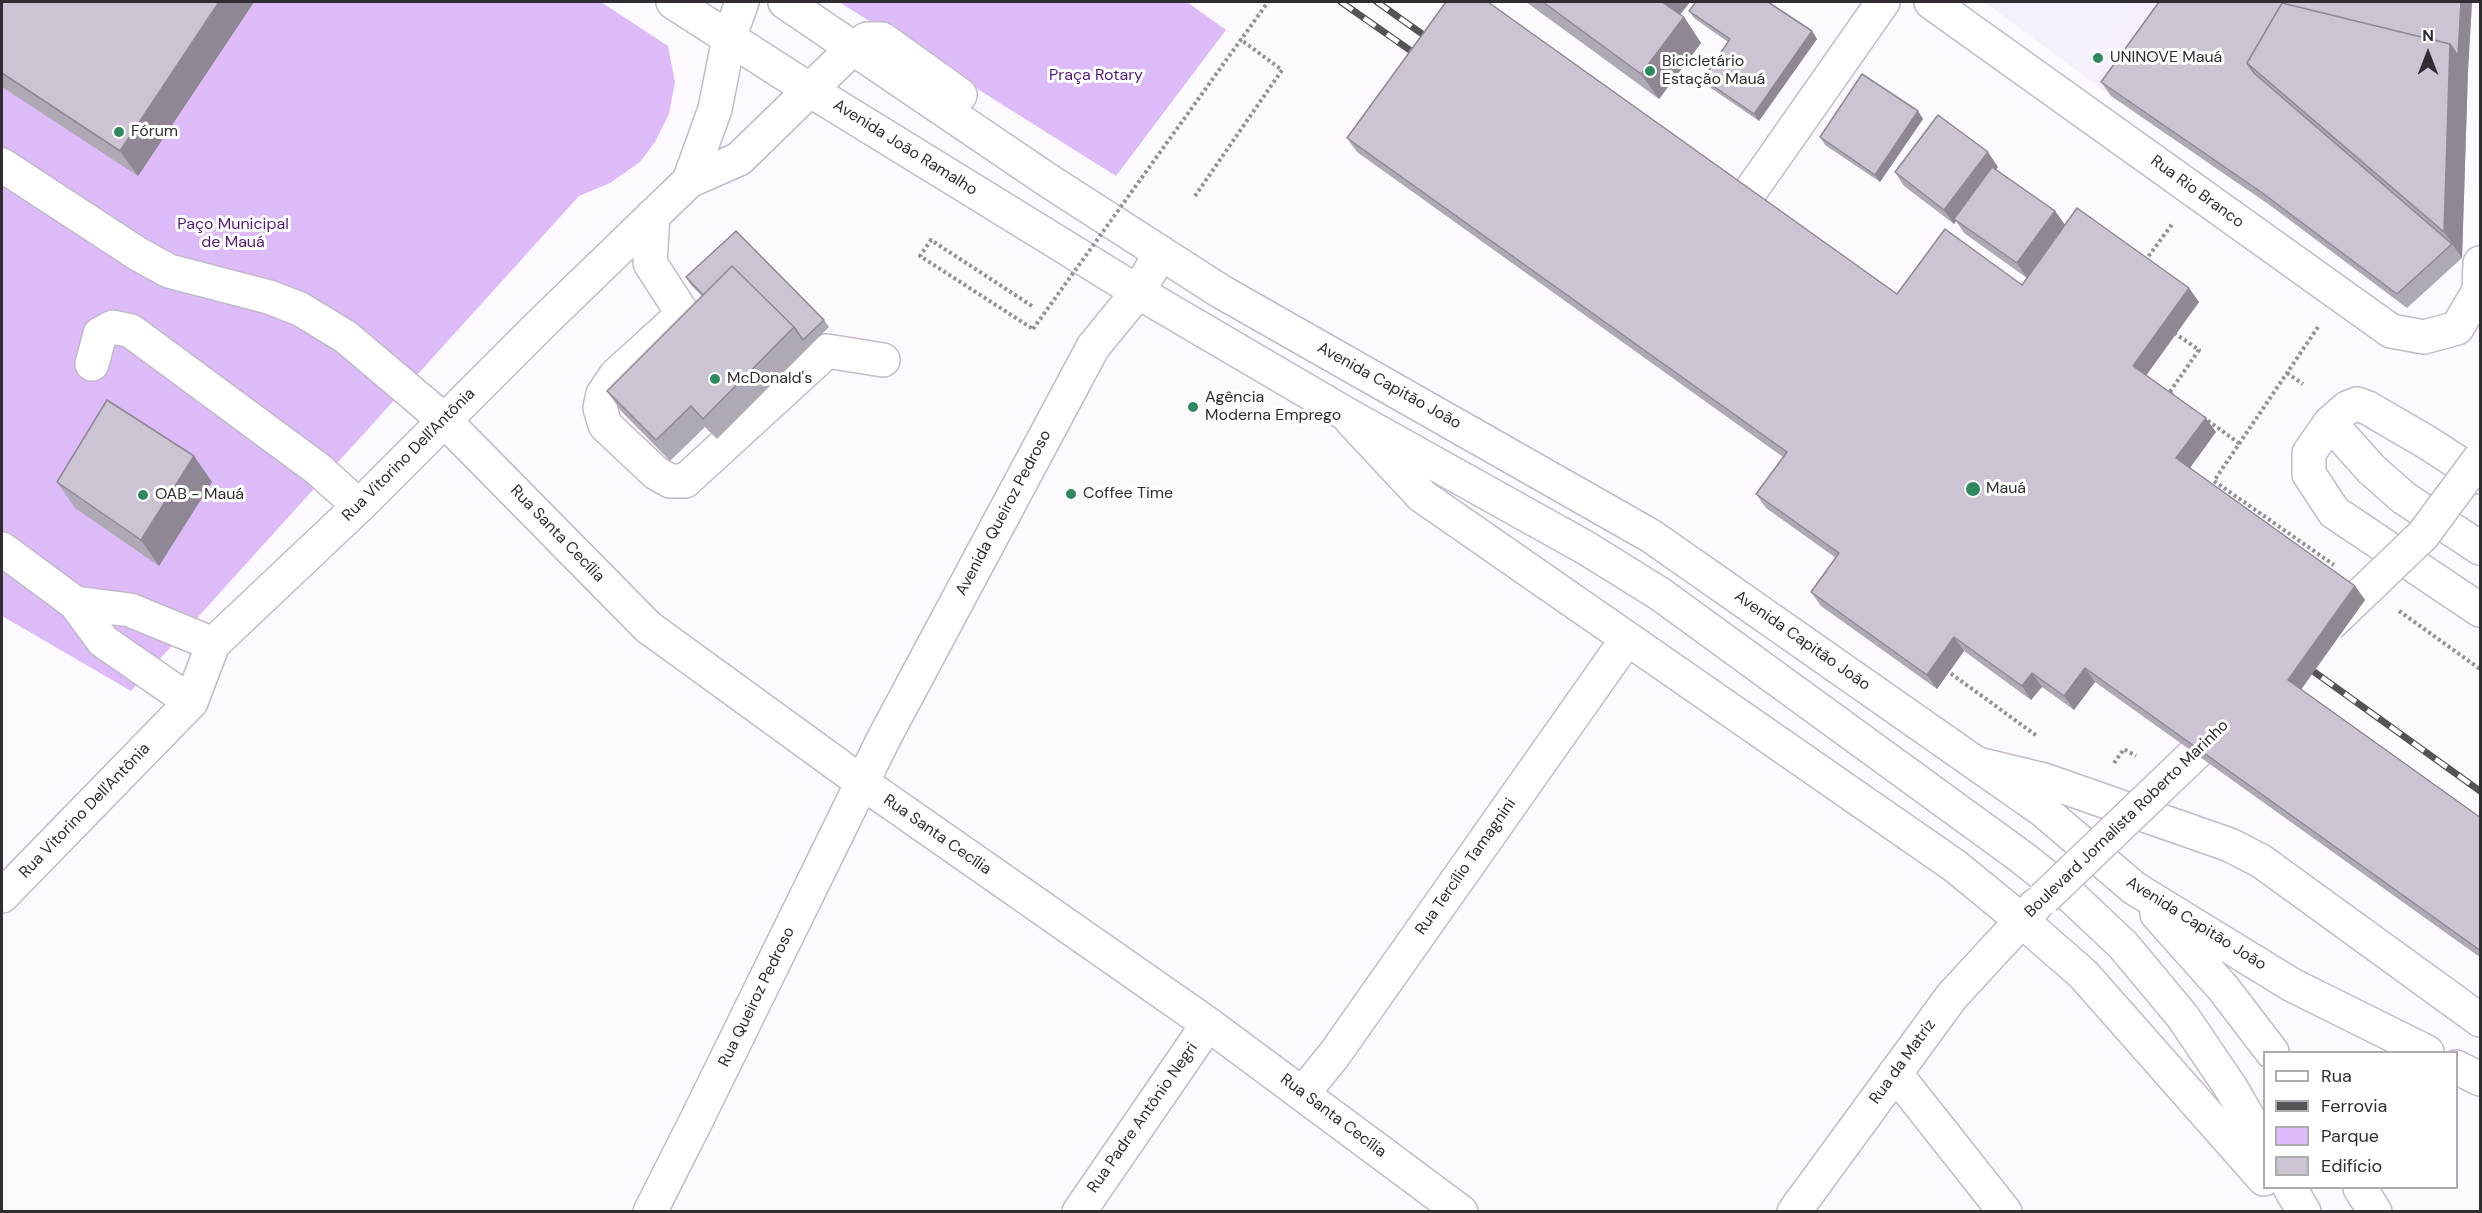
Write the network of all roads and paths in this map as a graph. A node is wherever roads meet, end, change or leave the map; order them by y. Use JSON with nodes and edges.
{"nodes":[{"id":1,"x":674,"y":2,"type":"edge"},
{"id":2,"x":742,"y":2,"type":"edge"},
{"id":3,"x":785,"y":2,"type":"edge"},
{"id":4,"x":1268,"y":2,"type":"edge"},
{"id":5,"x":1883,"y":2,"type":"edge"},
{"id":6,"x":1931,"y":2,"type":"edge"},
{"id":7,"x":729,"y":38,"type":"junction"},
{"id":8,"x":1240,"y":39,"type":"junction"},
{"id":9,"x":853,"y":48,"type":"junction"},
{"id":10,"x":810,"y":90,"type":"junction"},
{"id":11,"x":2,"y":165,"type":"edge"},
{"id":12,"x":689,"y":182,"type":"junction"},
{"id":13,"x":2196,"y":191,"type":"junction"},
{"id":14,"x":1195,"y":196,"type":"dead end"},
{"id":15,"x":1738,"y":209,"type":"edge"},
{"id":16,"x":653,"y":215,"type":"junction"},
{"id":17,"x":1160,"y":254,"type":"junction"},
{"id":18,"x":2144,"y":263,"type":"edge"},
{"id":19,"x":2481,"y":263,"type":"edge"},
{"id":20,"x":1138,"y":292,"type":"junction"},
{"id":21,"x":1032,"y":306,"type":"dead end"},
{"id":22,"x":2167,"y":327,"type":"edge"},
{"id":23,"x":883,"y":360,"type":"dead end"},
{"id":24,"x":92,"y":364,"type":"dead end"},
{"id":25,"x":2287,"y":373,"type":"dead end"},
{"id":26,"x":2303,"y":384,"type":"dead end"},
{"id":27,"x":2178,"y":399,"type":"edge"},
{"id":28,"x":2196,"y":412,"type":"edge"},
{"id":29,"x":1346,"y":414,"type":"junction"},
{"id":30,"x":444,"y":420,"type":"junction"},
{"id":31,"x":2330,"y":423,"type":"junction"},
{"id":32,"x":2240,"y":444,"type":"dead end"},
{"id":33,"x":2481,"y":458,"type":"edge"},
{"id":34,"x":2481,"y":477,"type":"edge"},
{"id":35,"x":2214,"y":481,"type":"dead end"},
{"id":36,"x":2209,"y":489,"type":"edge"},
{"id":37,"x":359,"y":506,"type":"junction"},
{"id":38,"x":2481,"y":548,"type":"edge"},
{"id":39,"x":2,"y":549,"type":"edge"},
{"id":40,"x":75,"y":603,"type":"junction"},
{"id":41,"x":2481,"y":610,"type":"edge"},
{"id":42,"x":1627,"y":639,"type":"junction"},
{"id":43,"x":213,"y":644,"type":"junction"},
{"id":44,"x":2305,"y":648,"type":"edge"},
{"id":45,"x":1939,"y":666,"type":"edge"},
{"id":46,"x":191,"y":702,"type":"junction"},
{"id":47,"x":2246,"y":705,"type":"edge"},
{"id":48,"x":2040,"y":738,"type":"dead end"},
{"id":49,"x":1975,"y":763,"type":"junction"},
{"id":50,"x":860,"y":781,"type":"junction"},
{"id":51,"x":2134,"y":888,"type":"junction"},
{"id":52,"x":2,"y":896,"type":"edge"},
{"id":53,"x":2021,"y":920,"type":"junction"},
{"id":54,"x":2481,"y":1020,"type":"edge"},
{"id":55,"x":1208,"y":1024,"type":"junction"},
{"id":56,"x":2270,"y":1051,"type":"edge"},
{"id":57,"x":2423,"y":1051,"type":"edge"},
{"id":58,"x":2458,"y":1068,"type":"edge"},
{"id":59,"x":1895,"y":1073,"type":"junction"},
{"id":60,"x":2481,"y":1080,"type":"edge"},
{"id":61,"x":1303,"y":1093,"type":"junction"},
{"id":62,"x":2263,"y":1142,"type":"edge"},
{"id":63,"x":2263,"y":1177,"type":"edge"},
{"id":64,"x":2273,"y":1189,"type":"edge"},
{"id":65,"x":2291,"y":1189,"type":"edge"},
{"id":66,"x":2361,"y":1189,"type":"edge"},
{"id":67,"x":650,"y":1212,"type":"edge"},
{"id":68,"x":1079,"y":1212,"type":"edge"},
{"id":69,"x":1461,"y":1212,"type":"edge"},
{"id":70,"x":1794,"y":1212,"type":"edge"},
{"id":71,"x":2005,"y":1212,"type":"edge"},
{"id":72,"x":2294,"y":1212,"type":"edge"},
{"id":73,"x":2304,"y":1212,"type":"edge"},
{"id":74,"x":2376,"y":1212,"type":"edge"}],
"edges":[{"from":1,"to":7,"type":"main road","name":"Avenida João Ramalho"},
{"from":2,"to":7,"type":"main road"},
{"from":3,"to":9,"type":"main road"},
{"from":4,"to":8,"type":"path","bridge":true},
{"from":5,"to":15,"type":"main road"},
{"from":6,"to":13,"type":"main road","name":"Rua Rio Branco"},
{"from":7,"to":10,"type":"main road","name":"Avenida João Ramalho"},
{"from":7,"to":12,"type":"main road"},
{"from":8,"to":14,"type":"path"},
{"from":8,"to":21,"type":"path","bridge":true},
{"from":9,"to":10,"type":"main road","name":"Rua Vitorino Dell'Antônia"},
{"from":9,"to":17,"type":"main road"},
{"from":10,"to":12,"type":"main road","name":"Rua Vitorino Dell'Antônia"},
{"from":10,"to":20,"type":"main road","name":"Avenida João Ramalho"},
{"from":11,"to":30,"type":"main road","name":"Rua Santa Cecília"},
{"from":12,"to":16,"type":"main road","name":"Rua Vitorino Dell'Antônia"},
{"from":13,"to":18,"type":"path"},
{"from":13,"to":19,"type":"main road","name":"Rua Rio Branco"},
{"from":16,"to":23,"type":"main road"},
{"from":16,"to":30,"type":"main road","name":"Rua Vitorino Dell'Antônia"},
{"from":17,"to":20,"type":"main road","name":"Avenida Queiroz Pedroso"},
{"from":17,"to":49,"type":"main road","name":"Avenida Capitão João"},
{"from":20,"to":29,"type":"main road"},
{"from":20,"to":50,"type":"main road","name":"Avenida Queiroz Pedroso"},
{"from":22,"to":27,"type":"path"},
{"from":24,"to":37,"type":"main road"},
{"from":25,"to":26,"type":"path"},
{"from":28,"to":32,"type":"path"},
{"from":29,"to":42,"type":"main road"},
{"from":29,"to":62,"type":"main road"},
{"from":30,"to":37,"type":"main road","name":"Rua Vitorino Dell'Antônia"},
{"from":30,"to":50,"type":"main road","name":"Rua Santa Cecília"},
{"from":31,"to":34,"type":"main road"},
{"from":31,"to":38,"type":"main road"},
{"from":31,"to":41,"type":"main road"},
{"from":33,"to":44,"type":"main road","bridge":true},
{"from":35,"to":36,"type":"path"},
{"from":37,"to":43,"type":"main road","name":"Rua Vitorino Dell'Antônia"},
{"from":39,"to":40,"type":"main road"},
{"from":40,"to":43,"type":"main road"},
{"from":40,"to":46,"type":"main road"},
{"from":42,"to":53,"type":"main road"},
{"from":42,"to":61,"type":"main road","name":"Rua Tercílio Tamagnini"},
{"from":43,"to":46,"type":"main road","name":"Rua Vitorino Dell'Antônia"},
{"from":45,"to":48,"type":"path"},
{"from":46,"to":52,"type":"main road","name":"Rua Vitorino Dell'Antônia"},
{"from":47,"to":53,"type":"main road","name":"Boulevard Jornalista Roberto Marinho","bridge":true},
{"from":49,"to":51,"type":"main road","name":"Avenida Capitão João"},
{"from":49,"to":54,"type":"main road"},
{"from":50,"to":55,"type":"main road","name":"Rua Santa Cecília"},
{"from":50,"to":67,"type":"main road","name":"Rua Queiroz Pedroso"},
{"from":51,"to":56,"type":"main road"},
{"from":51,"to":57,"type":"main road","name":"Avenida Capitão João"},
{"from":53,"to":59,"type":"main road","name":"Rua da Matriz"},
{"from":53,"to":63,"type":"main road"},
{"from":55,"to":61,"type":"main road","name":"Rua Santa Cecília"},
{"from":55,"to":68,"type":"main road","name":"Rua Padre Antônio Negri"},
{"from":58,"to":60,"type":"main road"},
{"from":59,"to":70,"type":"main road","name":"Rua da Matriz"},
{"from":59,"to":71,"type":"main road"},
{"from":61,"to":69,"type":"main road","name":"Rua Santa Cecília"},
{"from":64,"to":72,"type":"main road"},
{"from":65,"to":73,"type":"main road"},
{"from":66,"to":74,"type":"main road"}]}
